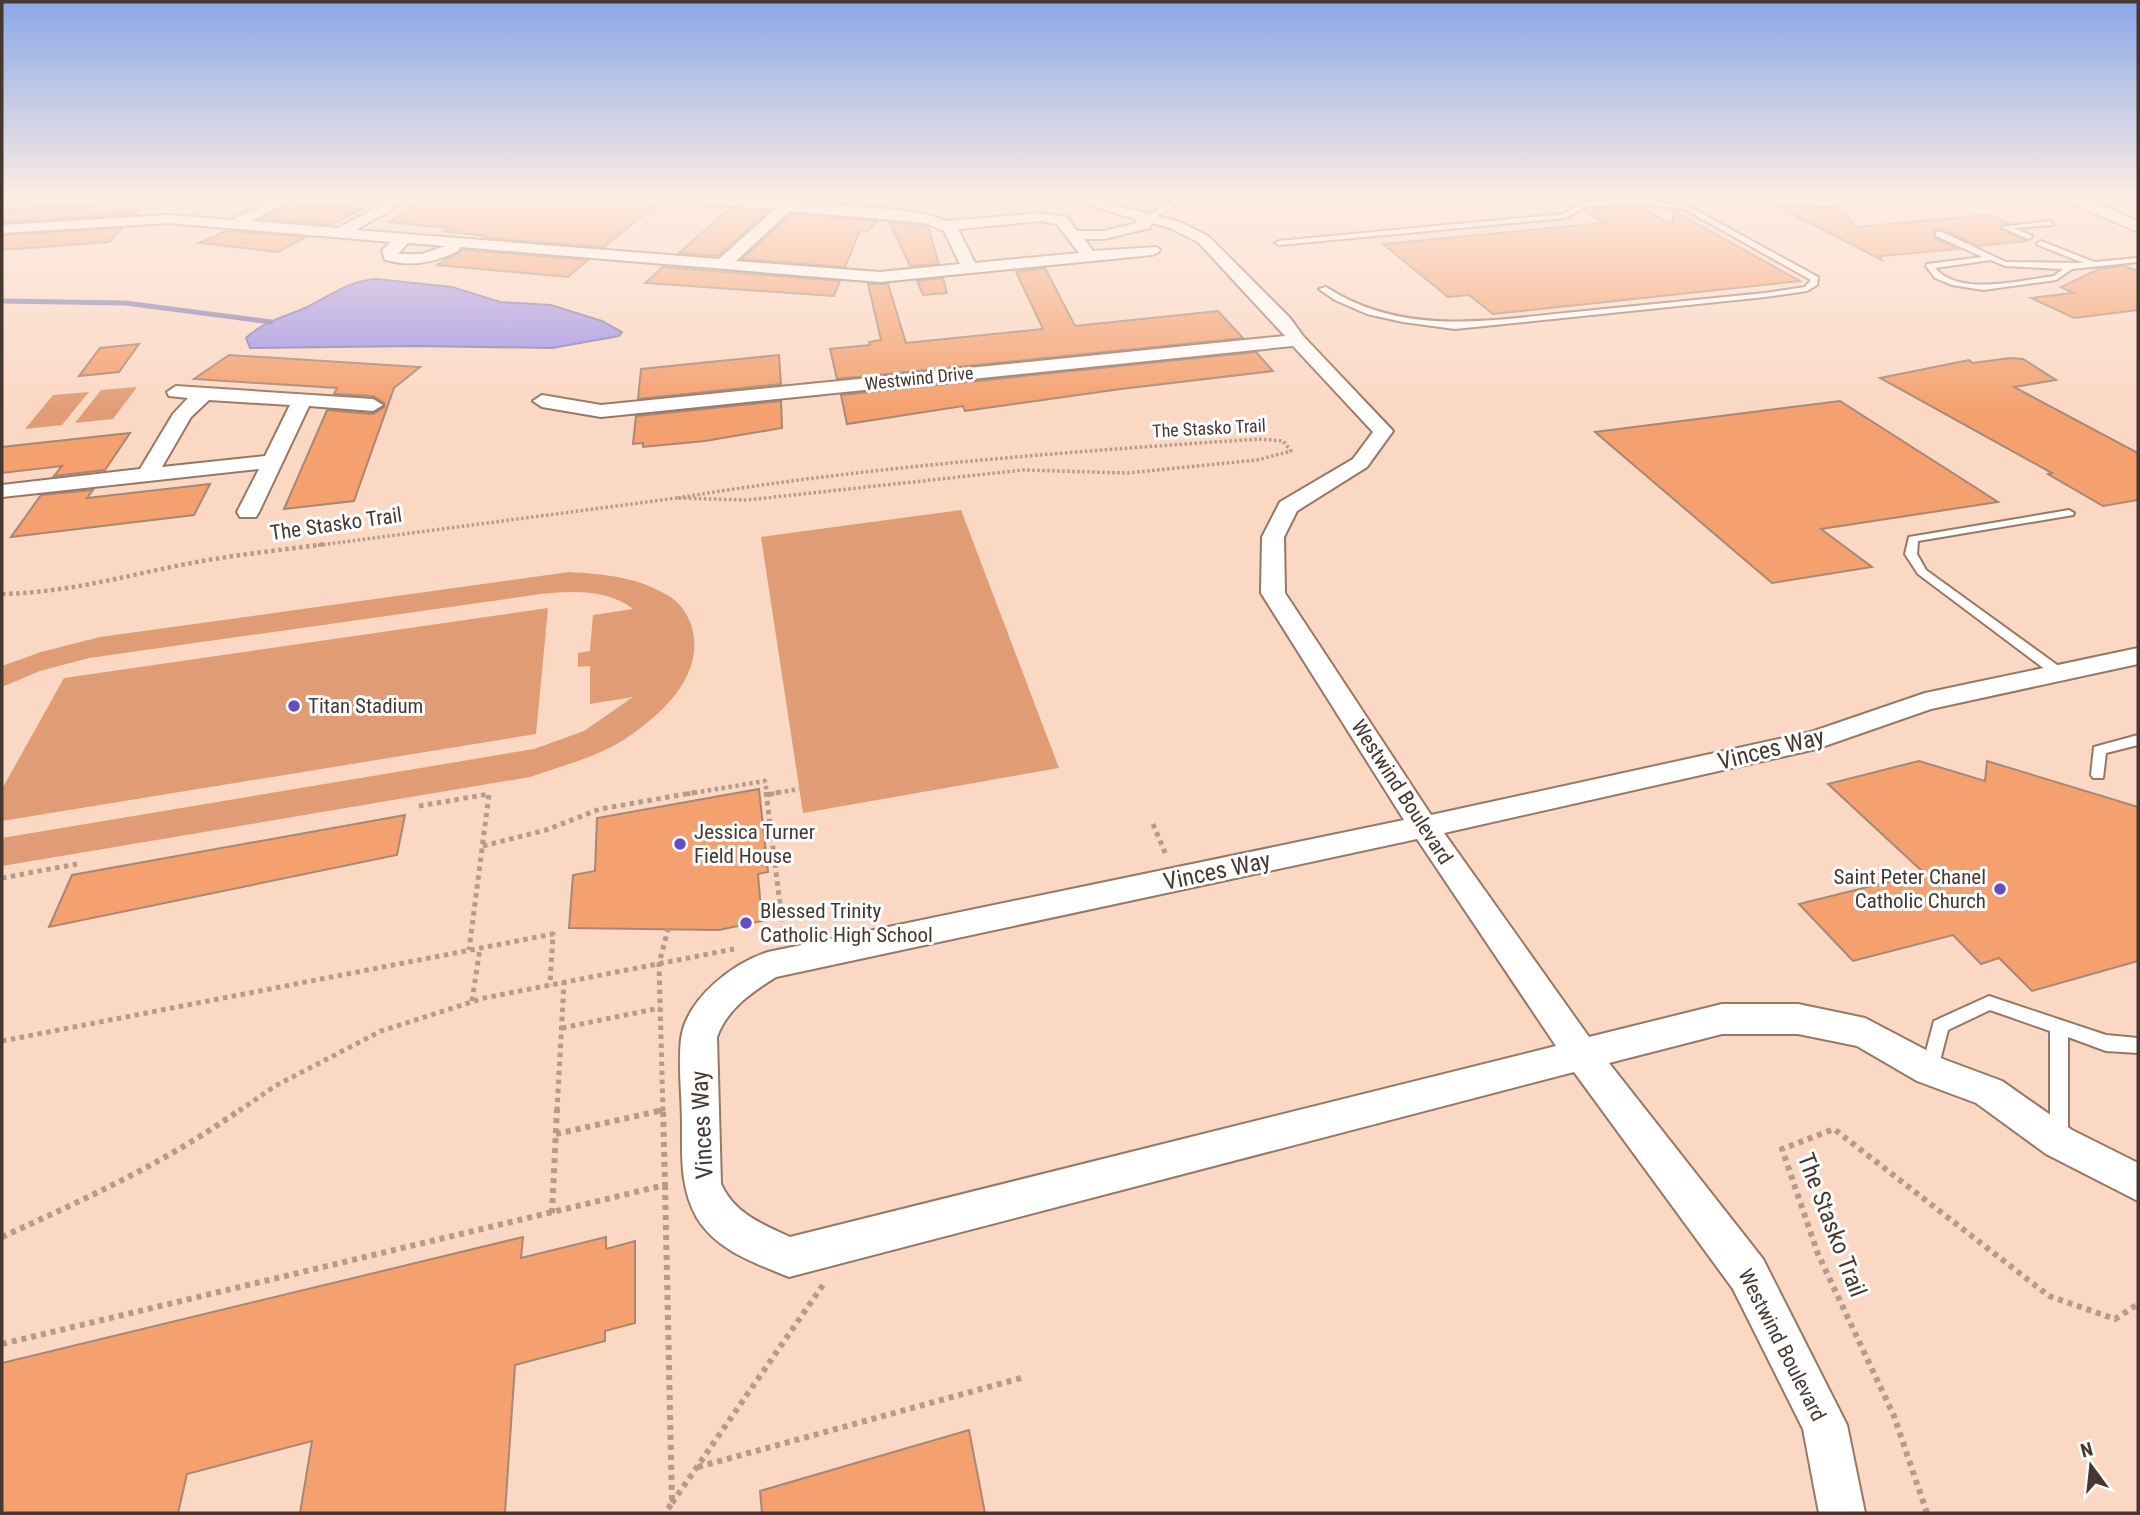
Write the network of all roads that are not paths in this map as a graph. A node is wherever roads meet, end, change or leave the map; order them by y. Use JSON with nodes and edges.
{"nodes":[{"id":1,"x":780,"y":269,"type":"edge"},
{"id":2,"x":963,"y":269,"type":"edge"},
{"id":3,"x":1232,"y":269,"type":"edge"},
{"id":4,"x":1797,"y":269,"type":"edge"},
{"id":5,"x":1933,"y":269,"type":"edge"},
{"id":6,"x":2068,"y":269,"type":"edge"},
{"id":7,"x":1324,"y":289,"type":"dead end"},
{"id":8,"x":1297,"y":340,"type":"junction"},
{"id":9,"x":176,"y":392,"type":"dead end"},
{"id":10,"x":204,"y":394,"type":"junction"},
{"id":11,"x":302,"y":401,"type":"junction"},
{"id":12,"x":542,"y":401,"type":"dead end"},
{"id":13,"x":373,"y":405,"type":"dead end"},
{"id":14,"x":272,"y":461,"type":"junction"},
{"id":15,"x":148,"y":475,"type":"junction"},
{"id":16,"x":2,"y":491,"type":"edge"},
{"id":17,"x":248,"y":512,"type":"dead end"},
{"id":18,"x":2069,"y":513,"type":"dead end"},
{"id":19,"x":2138,"y":656,"type":"edge"},
{"id":20,"x":2059,"y":673,"type":"junction"},
{"id":21,"x":2138,"y":740,"type":"edge"},
{"id":22,"x":2098,"y":775,"type":"dead end"},
{"id":23,"x":1424,"y":827,"type":"junction"},
{"id":24,"x":2059,"y":1027,"type":"junction"},
{"id":25,"x":2138,"y":1045,"type":"edge"},
{"id":26,"x":1583,"y":1056,"type":"junction"},
{"id":27,"x":1930,"y":1070,"type":"junction"},
{"id":28,"x":2059,"y":1142,"type":"junction"},
{"id":29,"x":2138,"y":1184,"type":"edge"},
{"id":30,"x":1842,"y":1513,"type":"edge"}],
"edges":[{"from":1,"to":2,"type":"street"},
{"from":3,"to":8,"type":"street","name":"Westwind Boulevard"},
{"from":4,"to":7,"type":"lane"},
{"from":5,"to":6,"type":"lane"},
{"from":8,"to":12,"type":"street","name":"Westwind Drive"},
{"from":8,"to":23,"type":"street","name":"Westwind Boulevard"},
{"from":9,"to":10,"type":"street"},
{"from":10,"to":11,"type":"street"},
{"from":10,"to":15,"type":"street"},
{"from":11,"to":13,"type":"street"},
{"from":11,"to":14,"type":"street"},
{"from":14,"to":15,"type":"street"},
{"from":14,"to":17,"type":"street"},
{"from":15,"to":16,"type":"street"},
{"from":18,"to":20,"type":"lane"},
{"from":19,"to":20,"type":"street","name":"Vinces Way"},
{"from":20,"to":23,"type":"street","name":"Vinces Way"},
{"from":21,"to":22,"type":"lane"},
{"from":23,"to":26,"type":"street","name":"Westwind Boulevard"},
{"from":23,"to":26,"type":"street","name":"Vinces Way"},
{"from":24,"to":25,"type":"lane"},
{"from":24,"to":27,"type":"lane"},
{"from":24,"to":28,"type":"lane"},
{"from":26,"to":27,"type":"street","name":"Vinces Way"},
{"from":26,"to":30,"type":"street","name":"Westwind Boulevard"},
{"from":27,"to":28,"type":"street","name":"Vinces Way"},
{"from":28,"to":29,"type":"street","name":"Vinces Way"}]}
